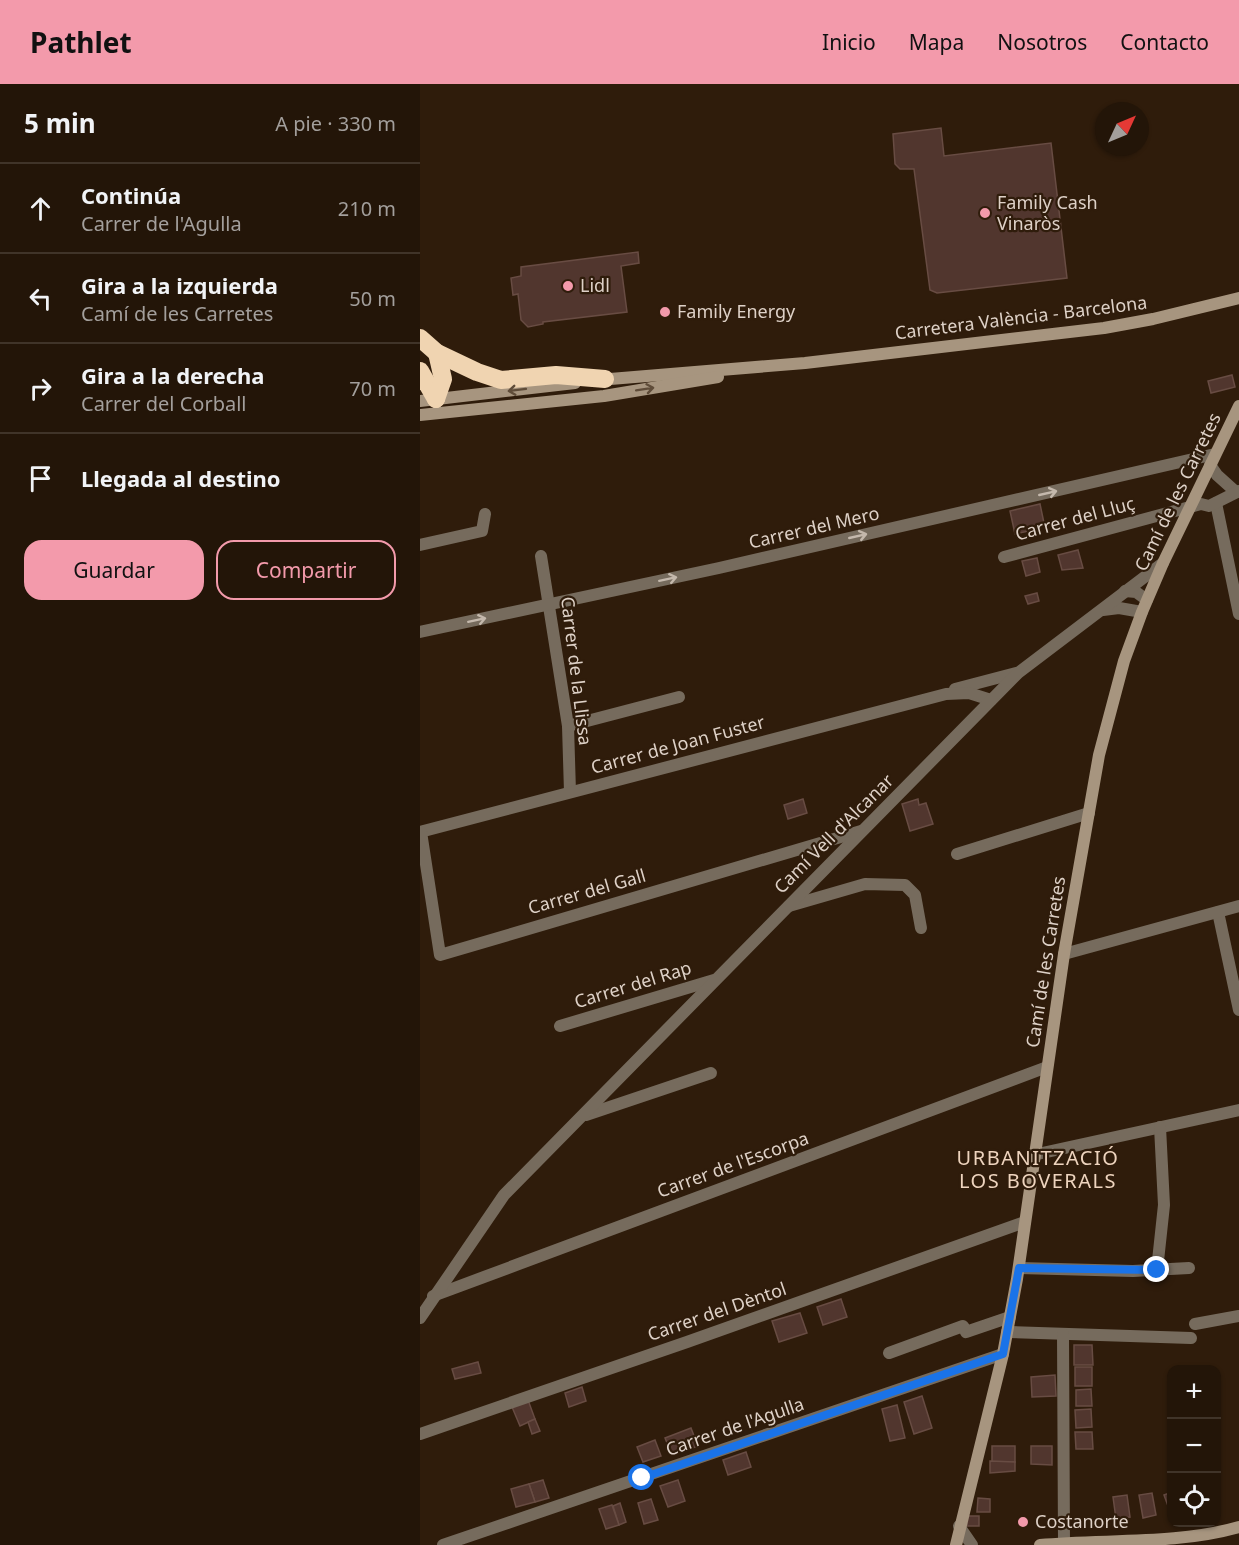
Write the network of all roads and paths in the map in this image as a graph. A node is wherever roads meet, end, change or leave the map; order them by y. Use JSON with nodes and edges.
{"nodes":[{"id":1,"x":1239,"y":298,"type":"edge"},
{"id":2,"x":420,"y":338,"type":"edge"},
{"id":3,"x":437,"y":353,"type":"junction"},
{"id":4,"x":420,"y":371,"type":"edge"},
{"id":5,"x":605,"y":388,"type":"junction"},
{"id":6,"x":428,"y":400,"type":"edge"},
{"id":7,"x":1239,"y":406,"type":"edge"},
{"id":8,"x":420,"y":408,"type":"edge"},
{"id":9,"x":420,"y":414,"type":"edge"},
{"id":10,"x":1213,"y":459,"type":"junction"},
{"id":11,"x":1237,"y":492,"type":"edge"},
{"id":12,"x":1216,"y":503,"type":"junction"},
{"id":13,"x":1190,"y":508,"type":"junction"},
{"id":14,"x":485,"y":514,"type":"dead end"},
{"id":15,"x":420,"y":545,"type":"edge"},
{"id":16,"x":541,"y":556,"type":"dead end"},
{"id":17,"x":1004,"y":557,"type":"dead end"},
{"id":18,"x":1163,"y":563,"type":"junction"},
{"id":19,"x":1125,"y":591,"type":"junction"},
{"id":20,"x":550,"y":604,"type":"junction"},
{"id":21,"x":1144,"y":606,"type":"junction"},
{"id":22,"x":1125,"y":609,"type":"junction"},
{"id":23,"x":1101,"y":610,"type":"junction"},
{"id":24,"x":1239,"y":614,"type":"edge"},
{"id":25,"x":1137,"y":626,"type":"junction"},
{"id":26,"x":420,"y":632,"type":"edge"},
{"id":27,"x":1018,"y":673,"type":"junction"},
{"id":28,"x":971,"y":684,"type":"junction"},
{"id":29,"x":946,"y":694,"type":"junction"},
{"id":30,"x":679,"y":697,"type":"dead end"},
{"id":31,"x":993,"y":698,"type":"junction"},
{"id":32,"x":978,"y":713,"type":"junction"},
{"id":33,"x":568,"y":726,"type":"junction"},
{"id":34,"x":570,"y":792,"type":"junction"},
{"id":35,"x":1089,"y":813,"type":"junction"},
{"id":36,"x":863,"y":830,"type":"junction"},
{"id":37,"x":421,"y":832,"type":"edge"},
{"id":38,"x":957,"y":854,"type":"dead end"},
{"id":39,"x":1239,"y":906,"type":"edge"},
{"id":40,"x":788,"y":907,"type":"junction"},
{"id":41,"x":1218,"y":912,"type":"junction"},
{"id":42,"x":921,"y":928,"type":"dead end"},
{"id":43,"x":1064,"y":954,"type":"junction"},
{"id":44,"x":717,"y":979,"type":"junction"},
{"id":45,"x":1239,"y":1010,"type":"edge"},
{"id":46,"x":560,"y":1026,"type":"dead end"},
{"id":47,"x":1047,"y":1068,"type":"junction"},
{"id":48,"x":711,"y":1073,"type":"dead end"},
{"id":49,"x":1239,"y":1110,"type":"edge"},
{"id":50,"x":582,"y":1116,"type":"junction"},
{"id":51,"x":1160,"y":1127,"type":"junction"},
{"id":52,"x":1033,"y":1155,"type":"junction"},
{"id":53,"x":1025,"y":1222,"type":"junction"},
{"id":54,"x":1019,"y":1268,"type":"junction"},
{"id":55,"x":1189,"y":1268,"type":"dead end"},
{"id":56,"x":1157,"y":1270,"type":"junction"},
{"id":57,"x":433,"y":1296,"type":"junction"},
{"id":58,"x":422,"y":1312,"type":"edge"},
{"id":59,"x":1239,"y":1316,"type":"edge"},
{"id":60,"x":1010,"y":1317,"type":"junction"},
{"id":61,"x":1195,"y":1324,"type":"dead end"},
{"id":62,"x":1007,"y":1332,"type":"junction"},
{"id":63,"x":1063,"y":1334,"type":"junction"},
{"id":64,"x":1191,"y":1338,"type":"dead end"},
{"id":65,"x":889,"y":1353,"type":"dead end"},
{"id":66,"x":1003,"y":1354,"type":"junction"},
{"id":67,"x":420,"y":1434,"type":"edge"},
{"id":68,"x":960,"y":1526,"type":"junction"},
{"id":69,"x":1239,"y":1527,"type":"edge"},
{"id":70,"x":1064,"y":1543,"type":"junction"},
{"id":71,"x":444,"y":1545,"type":"edge"},
{"id":72,"x":956,"y":1545,"type":"edge"},
{"id":73,"x":972,"y":1545,"type":"edge"},
{"id":74,"x":1040,"y":1545,"type":"edge"},
{"id":75,"x":1096,"y":1545,"type":"edge"}],
"edges":[{"from":1,"to":5,"type":"street","name":"Carretera València - Barcelona"},
{"from":2,"to":3,"type":"highway"},
{"from":3,"to":5,"type":"highway"},
{"from":3,"to":6,"type":"highway"},
{"from":4,"to":6,"type":"highway"},
{"from":5,"to":6,"type":"street","name":"Carretera València - Barcelona"},
{"from":5,"to":9,"type":"street","name":"Carretera València - Barcelona"},
{"from":6,"to":8,"type":"street"},
{"from":7,"to":10,"type":"street","name":"Camí de les Carretes"},
{"from":10,"to":11,"type":"street"},
{"from":10,"to":13,"type":"street","name":"Camí de les Carretes"},
{"from":20,"to":10,"type":"street","name":"Carrer del Mero","one_way":true},
{"from":11,"to":12,"type":"street","name":"Carrer del Lluç"},
{"from":12,"to":13,"type":"street","name":"Carrer del Lluç"},
{"from":12,"to":24,"type":"street"},
{"from":13,"to":17,"type":"street","name":"Carrer del Lluç"},
{"from":13,"to":18,"type":"street","name":"Camí de les Carretes"},
{"from":14,"to":15,"type":"street"},
{"from":16,"to":20,"type":"street","name":"Carrer de la Llissa"},
{"from":18,"to":19,"type":"street","name":"Camí Vell d'Alcanar"},
{"from":18,"to":21,"type":"street","name":"Camí de les Carretes"},
{"from":19,"to":21,"type":"street"},
{"from":19,"to":23,"type":"street","name":"Camí Vell d'Alcanar"},
{"from":26,"to":20,"type":"street","name":"Carrer del Mero","one_way":true},
{"from":20,"to":33,"type":"street","name":"Carrer de la Llissa"},
{"from":21,"to":22,"type":"street"},
{"from":21,"to":25,"type":"street","name":"Camí de les Carretes"},
{"from":22,"to":23,"type":"street"},
{"from":22,"to":25,"type":"street"},
{"from":23,"to":27,"type":"street","name":"Camí Vell d'Alcanar"},
{"from":25,"to":35,"type":"street","name":"Camí de les Carretes"},
{"from":27,"to":28,"type":"street","name":"Carrer de Joan Fuster"},
{"from":27,"to":31,"type":"street","name":"Camí Vell d'Alcanar"},
{"from":28,"to":29,"type":"street","name":"Carrer de Joan Fuster"},
{"from":28,"to":31,"type":"street"},
{"from":29,"to":31,"type":"street","name":"Carrer de Joan Fuster"},
{"from":29,"to":32,"type":"street"},
{"from":29,"to":34,"type":"street","name":"Carrer de Joan Fuster"},
{"from":30,"to":33,"type":"street"},
{"from":31,"to":32,"type":"street","name":"Camí Vell d'Alcanar"},
{"from":32,"to":36,"type":"street","name":"Camí Vell d'Alcanar"},
{"from":33,"to":34,"type":"street","name":"Carrer de la Llissa"},
{"from":34,"to":37,"type":"street","name":"Carrer de Joan Fuster"},
{"from":35,"to":38,"type":"street"},
{"from":35,"to":43,"type":"street","name":"Camí de les Carretes"},
{"from":36,"to":37,"type":"street","name":"Carrer del Gall"},
{"from":36,"to":40,"type":"street","name":"Camí Vell d'Alcanar"},
{"from":39,"to":41,"type":"street"},
{"from":40,"to":42,"type":"street"},
{"from":40,"to":44,"type":"street","name":"Camí Vell d'Alcanar"},
{"from":41,"to":43,"type":"street"},
{"from":41,"to":45,"type":"street"},
{"from":43,"to":47,"type":"street","name":"Camí de les Carretes"},
{"from":44,"to":46,"type":"street","name":"Carrer del Rap"},
{"from":44,"to":50,"type":"street","name":"Camí Vell d'Alcanar"},
{"from":47,"to":52,"type":"street","name":"Camí de les Carretes"},
{"from":47,"to":57,"type":"street","name":"Carrer de l'Escorpa"},
{"from":48,"to":50,"type":"street","name":"Camí Vell d'Alcanar"},
{"from":49,"to":51,"type":"street"},
{"from":50,"to":57,"type":"street","name":"Camí Vell d'Alcanar"},
{"from":51,"to":52,"type":"street"},
{"from":51,"to":56,"type":"street"},
{"from":52,"to":53,"type":"street","name":"Camí de les Carretes"},
{"from":53,"to":54,"type":"street","name":"Camí de les Carretes"},
{"from":53,"to":67,"type":"street","name":"Carrer del Dèntol"},
{"from":54,"to":56,"type":"street"},
{"from":54,"to":60,"type":"street","name":"Camí de les Carretes"},
{"from":55,"to":56,"type":"street"},
{"from":57,"to":58,"type":"street","name":"Camí Vell d'Alcanar"},
{"from":59,"to":61,"type":"street"},
{"from":60,"to":62,"type":"street","name":"Camí de les Carretes"},
{"from":60,"to":65,"type":"street"},
{"from":62,"to":63,"type":"street"},
{"from":62,"to":66,"type":"street","name":"Camí de les Carretes"},
{"from":63,"to":64,"type":"street"},
{"from":63,"to":70,"type":"street"},
{"from":66,"to":68,"type":"street","name":"Camí de les Carretes"},
{"from":66,"to":71,"type":"street","name":"Carrer de l'Agulla"},
{"from":68,"to":72,"type":"street","name":"Camí de les Carretes"},
{"from":68,"to":73,"type":"street"},
{"from":69,"to":75,"type":"street"},
{"from":70,"to":74,"type":"street"},
{"from":70,"to":75,"type":"street"}]}
